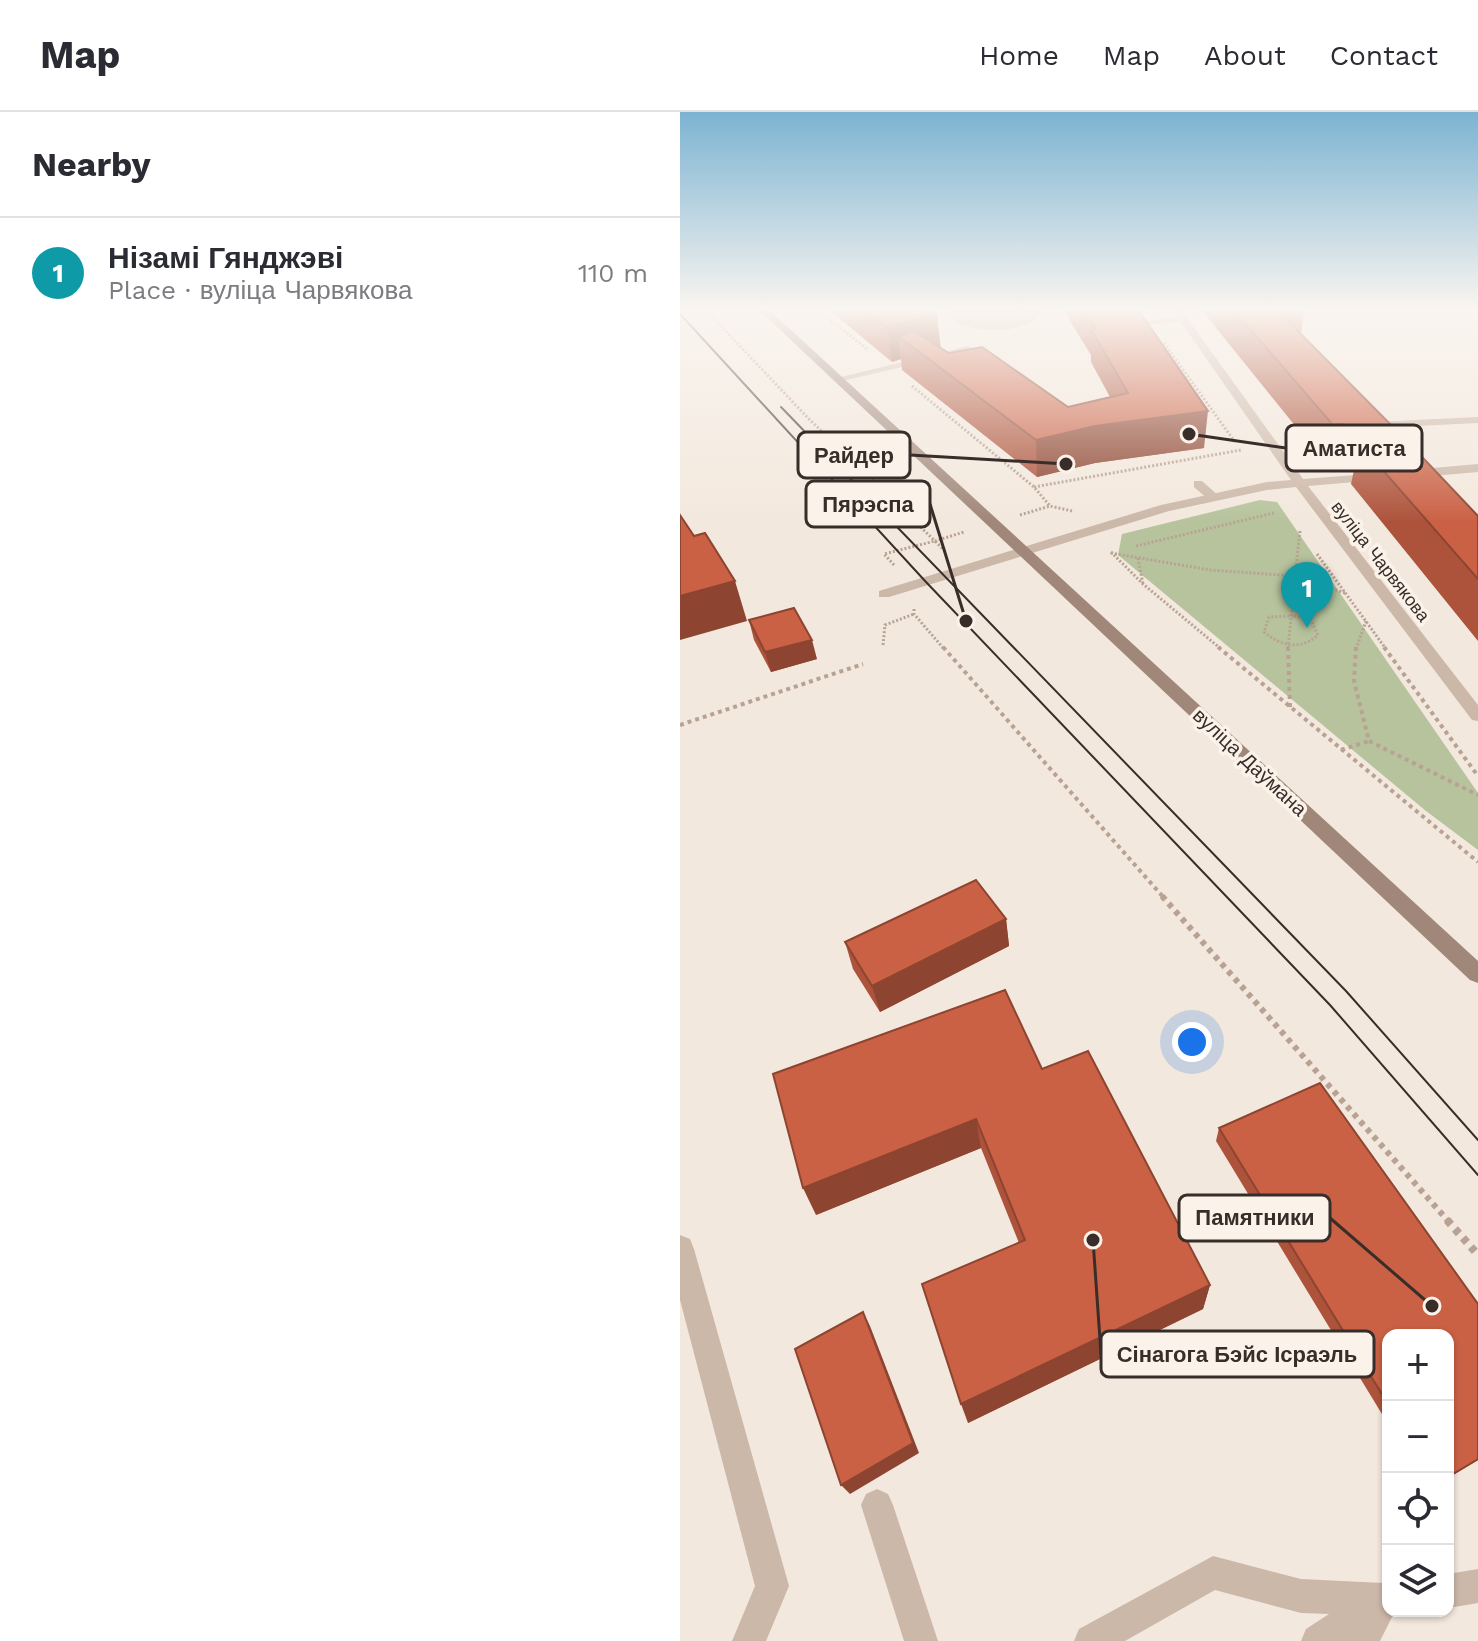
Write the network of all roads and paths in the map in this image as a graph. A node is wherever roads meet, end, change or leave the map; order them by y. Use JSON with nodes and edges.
{"nodes":[{"id":1,"x":771,"y":379,"type":"edge"},
{"id":2,"x":838,"y":379,"type":"edge"},
{"id":3,"x":904,"y":379,"type":"edge"},
{"id":4,"x":1227,"y":379,"type":"edge"},
{"id":5,"x":1365,"y":414,"type":"edge"},
{"id":6,"x":1478,"y":420,"type":"edge"},
{"id":7,"x":1376,"y":425,"type":"junction"},
{"id":8,"x":1391,"y":441,"type":"edge"},
{"id":9,"x":1241,"y":450,"type":"dead end"},
{"id":10,"x":1410,"y":462,"type":"edge"},
{"id":11,"x":1478,"y":468,"type":"edge"},
{"id":12,"x":1421,"y":473,"type":"junction"},
{"id":13,"x":1301,"y":482,"type":"junction"},
{"id":14,"x":1198,"y":484,"type":"dead end"},
{"id":15,"x":1034,"y":487,"type":"junction"},
{"id":16,"x":1436,"y":490,"type":"edge"},
{"id":17,"x":1214,"y":497,"type":"junction"},
{"id":18,"x":1050,"y":506,"type":"dead end"},
{"id":19,"x":1285,"y":510,"type":"dead end"},
{"id":20,"x":1300,"y":531,"type":"dead end"},
{"id":21,"x":935,"y":541,"type":"dead end"},
{"id":22,"x":1022,"y":550,"type":"junction"},
{"id":23,"x":1109,"y":552,"type":"junction"},
{"id":24,"x":1138,"y":558,"type":"junction"},
{"id":25,"x":1295,"y":576,"type":"junction"},
{"id":26,"x":1143,"y":584,"type":"junction"},
{"id":27,"x":1345,"y":593,"type":"dead end"},
{"id":28,"x":884,"y":594,"type":"dead end"},
{"id":29,"x":1294,"y":616,"type":"junction"},
{"id":30,"x":1366,"y":621,"type":"dead end"},
{"id":31,"x":883,"y":645,"type":"dead end"},
{"id":32,"x":1288,"y":647,"type":"junction"},
{"id":33,"x":863,"y":664,"type":"dead end"},
{"id":34,"x":1290,"y":708,"type":"junction"},
{"id":35,"x":1478,"y":716,"type":"edge"},
{"id":36,"x":680,"y":725,"type":"edge"},
{"id":37,"x":1369,"y":741,"type":"junction"},
{"id":38,"x":1341,"y":750,"type":"junction"},
{"id":39,"x":1478,"y":795,"type":"edge"},
{"id":40,"x":1478,"y":862,"type":"edge"},
{"id":41,"x":1478,"y":974,"type":"edge"},
{"id":42,"x":680,"y":1249,"type":"edge"},
{"id":43,"x":1478,"y":1255,"type":"edge"},
{"id":44,"x":877,"y":1505,"type":"dead end"},
{"id":45,"x":1478,"y":1586,"type":"edge"},
{"id":46,"x":1454,"y":1590,"type":"edge"},
{"id":47,"x":1382,"y":1600,"type":"edge"},
{"id":48,"x":1382,"y":1602,"type":"edge"},
{"id":49,"x":1382,"y":1607,"type":"edge"},
{"id":50,"x":749,"y":1641,"type":"edge"},
{"id":51,"x":921,"y":1641,"type":"edge"},
{"id":52,"x":1091,"y":1641,"type":"edge"},
{"id":53,"x":1318,"y":1641,"type":"edge"},
{"id":54,"x":1362,"y":1641,"type":"edge"}],
"edges":[{"from":1,"to":21,"type":"path"},
{"from":2,"to":22,"type":"main road","name":"вуліца Даўмана"},
{"from":3,"to":15,"type":"path"},
{"from":4,"to":13,"type":"street","name":"вуліца Чарвякова"},
{"from":5,"to":7,"type":"street"},
{"from":6,"to":7,"type":"street"},
{"from":7,"to":8,"type":"street"},
{"from":9,"to":15,"type":"path"},
{"from":10,"to":12,"type":"street"},
{"from":11,"to":12,"type":"street"},
{"from":12,"to":13,"type":"street"},
{"from":12,"to":16,"type":"street"},
{"from":13,"to":17,"type":"street"},
{"from":13,"to":35,"type":"street","name":"вуліца Чарвякова"},
{"from":14,"to":17,"type":"street"},
{"from":15,"to":18,"type":"path"},
{"from":17,"to":22,"type":"street"},
{"from":19,"to":23,"type":"path"},
{"from":20,"to":25,"type":"path"},
{"from":22,"to":28,"type":"street"},
{"from":22,"to":41,"type":"main road","name":"вуліца Даўмана"},
{"from":23,"to":24,"type":"path"},
{"from":23,"to":26,"type":"path"},
{"from":24,"to":25,"type":"path"},
{"from":24,"to":26,"type":"path"},
{"from":25,"to":27,"type":"path"},
{"from":25,"to":29,"type":"path"},
{"from":26,"to":34,"type":"path"},
{"from":29,"to":32,"type":"path"},
{"from":29,"to":32,"type":"path"},
{"from":29,"to":32,"type":"path"},
{"from":30,"to":37,"type":"path"},
{"from":31,"to":43,"type":"path"},
{"from":32,"to":34,"type":"path"},
{"from":33,"to":36,"type":"path"},
{"from":34,"to":38,"type":"path"},
{"from":37,"to":38,"type":"path"},
{"from":37,"to":39,"type":"path"},
{"from":38,"to":40,"type":"path"},
{"from":42,"to":50,"type":"street"},
{"from":44,"to":51,"type":"street"},
{"from":45,"to":46,"type":"street"},
{"from":47,"to":52,"type":"street"},
{"from":48,"to":53,"type":"street"},
{"from":49,"to":54,"type":"street"}]}
